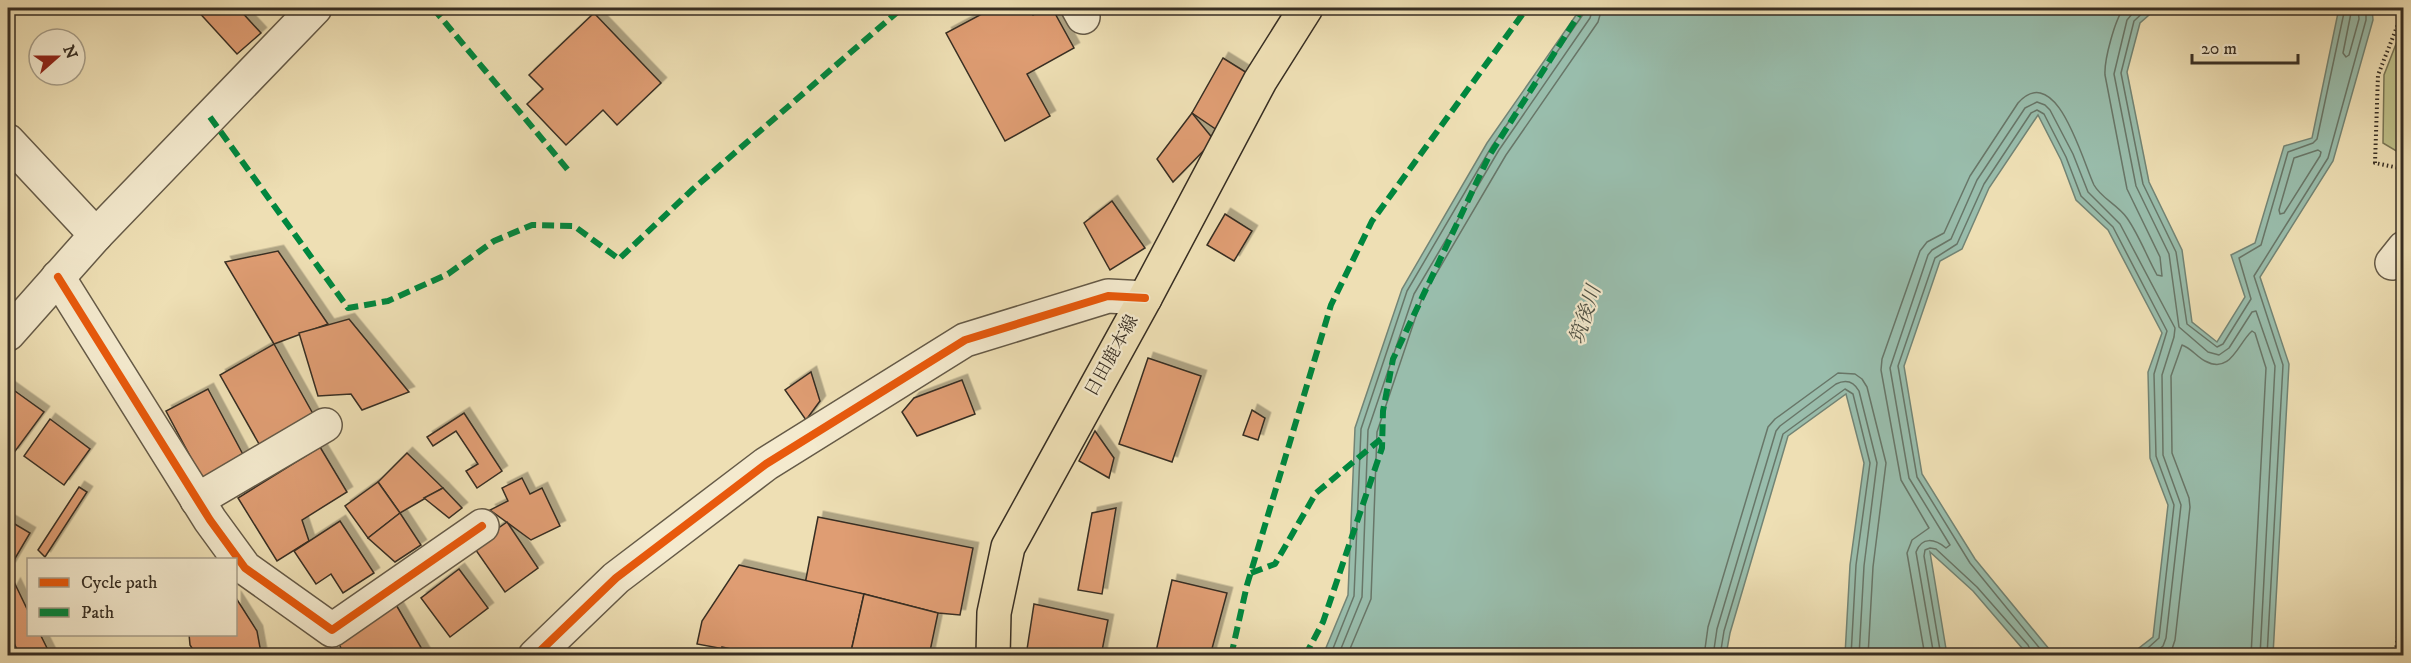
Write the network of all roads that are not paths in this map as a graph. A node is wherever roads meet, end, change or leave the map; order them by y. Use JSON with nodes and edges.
{"nodes":[{"id":1,"x":315,"y":8,"type":"edge"},
{"id":2,"x":1306,"y":8,"type":"edge"},
{"id":3,"x":8,"y":141,"type":"edge"},
{"id":4,"x":96,"y":235,"type":"junction"},
{"id":5,"x":58,"y":277,"type":"junction"},
{"id":6,"x":1145,"y":298,"type":"junction"},
{"id":7,"x":8,"y":334,"type":"edge"},
{"id":8,"x":325,"y":425,"type":"dead end"},
{"id":9,"x":197,"y":500,"type":"junction"},
{"id":10,"x":482,"y":526,"type":"dead end"},
{"id":11,"x":535,"y":656,"type":"edge"},
{"id":12,"x":993,"y":656,"type":"edge"}],
"edges":[{"from":1,"to":4,"type":"street"},
{"from":2,"to":6,"type":"main road","name":"日田鹿本線"},
{"from":3,"to":4,"type":"street"},
{"from":4,"to":5,"type":"street"},
{"from":5,"to":7,"type":"street"},
{"from":5,"to":9,"type":"street"},
{"from":6,"to":11,"type":"street"},
{"from":6,"to":12,"type":"main road","name":"日田鹿本線"},
{"from":8,"to":9,"type":"street"},
{"from":9,"to":10,"type":"street"}]}
